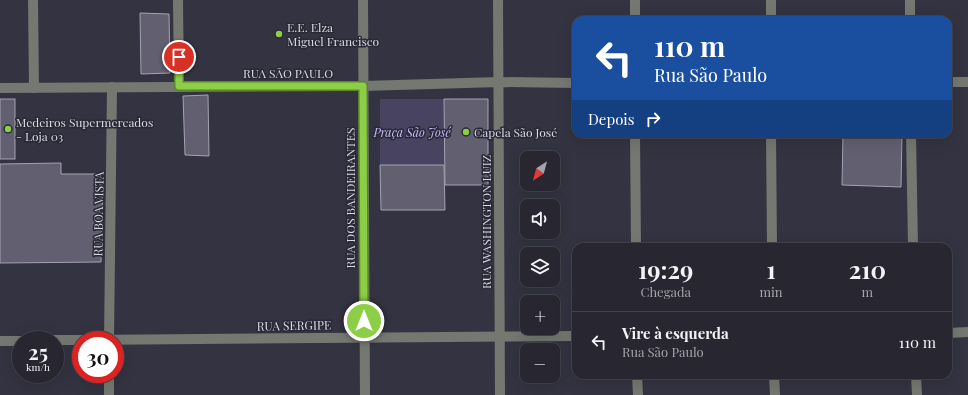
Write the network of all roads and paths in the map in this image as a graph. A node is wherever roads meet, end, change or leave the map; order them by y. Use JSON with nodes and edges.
{"nodes":[{"id":1,"x":33,"y":0,"type":"edge"},
{"id":2,"x":178,"y":0,"type":"edge"},
{"id":3,"x":363,"y":0,"type":"edge"},
{"id":4,"x":498,"y":0,"type":"edge"},
{"id":5,"x":635,"y":0,"type":"edge"},
{"id":6,"x":771,"y":0,"type":"edge"},
{"id":7,"x":910,"y":0,"type":"edge"},
{"id":8,"x":635,"y":16,"type":"edge"},
{"id":9,"x":771,"y":16,"type":"edge"},
{"id":10,"x":910,"y":16,"type":"edge"},
{"id":11,"x":499,"y":82,"type":"junction"},
{"id":12,"x":952,"y":82,"type":"edge"},
{"id":13,"x":968,"y":82,"type":"edge"},
{"id":14,"x":572,"y":83,"type":"edge"},
{"id":15,"x":179,"y":86,"type":"junction"},
{"id":16,"x":363,"y":86,"type":"junction"},
{"id":17,"x":112,"y":87,"type":"junction"},
{"id":18,"x":0,"y":88,"type":"edge"},
{"id":19,"x":34,"y":88,"type":"junction"},
{"id":20,"x":635,"y":138,"type":"edge"},
{"id":21,"x":771,"y":138,"type":"edge"},
{"id":22,"x":911,"y":138,"type":"edge"},
{"id":23,"x":636,"y":243,"type":"edge"},
{"id":24,"x":772,"y":243,"type":"edge"},
{"id":25,"x":913,"y":243,"type":"edge"},
{"id":26,"x":109,"y":331,"type":"edge"},
{"id":27,"x":968,"y":332,"type":"edge"},
{"id":28,"x":952,"y":333,"type":"edge"},
{"id":29,"x":572,"y":336,"type":"edge"},
{"id":30,"x":364,"y":337,"type":"junction"},
{"id":31,"x":499,"y":337,"type":"junction"},
{"id":32,"x":124,"y":340,"type":"edge"},
{"id":33,"x":0,"y":341,"type":"edge"},
{"id":34,"x":12,"y":341,"type":"edge"},
{"id":35,"x":637,"y":379,"type":"edge"},
{"id":36,"x":774,"y":379,"type":"edge"},
{"id":37,"x":916,"y":379,"type":"edge"},
{"id":38,"x":109,"y":383,"type":"edge"},
{"id":39,"x":109,"y":395,"type":"edge"},
{"id":40,"x":365,"y":395,"type":"edge"},
{"id":41,"x":500,"y":395,"type":"edge"},
{"id":42,"x":638,"y":395,"type":"edge"},
{"id":43,"x":775,"y":395,"type":"edge"},
{"id":44,"x":917,"y":395,"type":"edge"}],
"edges":[{"from":1,"to":19,"type":"street"},
{"from":2,"to":15,"type":"street"},
{"from":3,"to":16,"type":"street","name":"RUA DOS BANDEIRANTES"},
{"from":4,"to":11,"type":"street","name":"RUA WASHINGTON LUIZ"},
{"from":5,"to":8,"type":"street"},
{"from":6,"to":9,"type":"street"},
{"from":7,"to":10,"type":"street"},
{"from":11,"to":14,"type":"street","name":"RUA SÃO PAULO"},
{"from":11,"to":16,"type":"street","name":"RUA SÃO PAULO"},
{"from":11,"to":31,"type":"street","name":"RUA WASHINGTON LUIZ"},
{"from":12,"to":13,"type":"street"},
{"from":15,"to":16,"type":"street","name":"RUA SÃO PAULO"},
{"from":15,"to":17,"type":"street","name":"RUA SÃO PAULO"},
{"from":16,"to":30,"type":"street","name":"RUA DOS BANDEIRANTES"},
{"from":17,"to":19,"type":"street","name":"RUA SÃO PAULO"},
{"from":17,"to":26,"type":"street","name":"RUA BOA VISTA"},
{"from":18,"to":19,"type":"street","name":"RUA SÃO PAULO"},
{"from":20,"to":23,"type":"street"},
{"from":21,"to":24,"type":"street"},
{"from":22,"to":25,"type":"street"},
{"from":27,"to":28,"type":"street"},
{"from":29,"to":31,"type":"street","name":"RUA SERGIPE"},
{"from":30,"to":31,"type":"street","name":"RUA SERGIPE"},
{"from":30,"to":32,"type":"street","name":"RUA SERGIPE"},
{"from":30,"to":40,"type":"street","name":"RUA DOS BANDEIRANTES"},
{"from":31,"to":41,"type":"street","name":"RUA WASHINGTON LUIZ"},
{"from":33,"to":34,"type":"street"},
{"from":35,"to":42,"type":"street"},
{"from":36,"to":43,"type":"street"},
{"from":37,"to":44,"type":"street"},
{"from":38,"to":39,"type":"street"}]}
